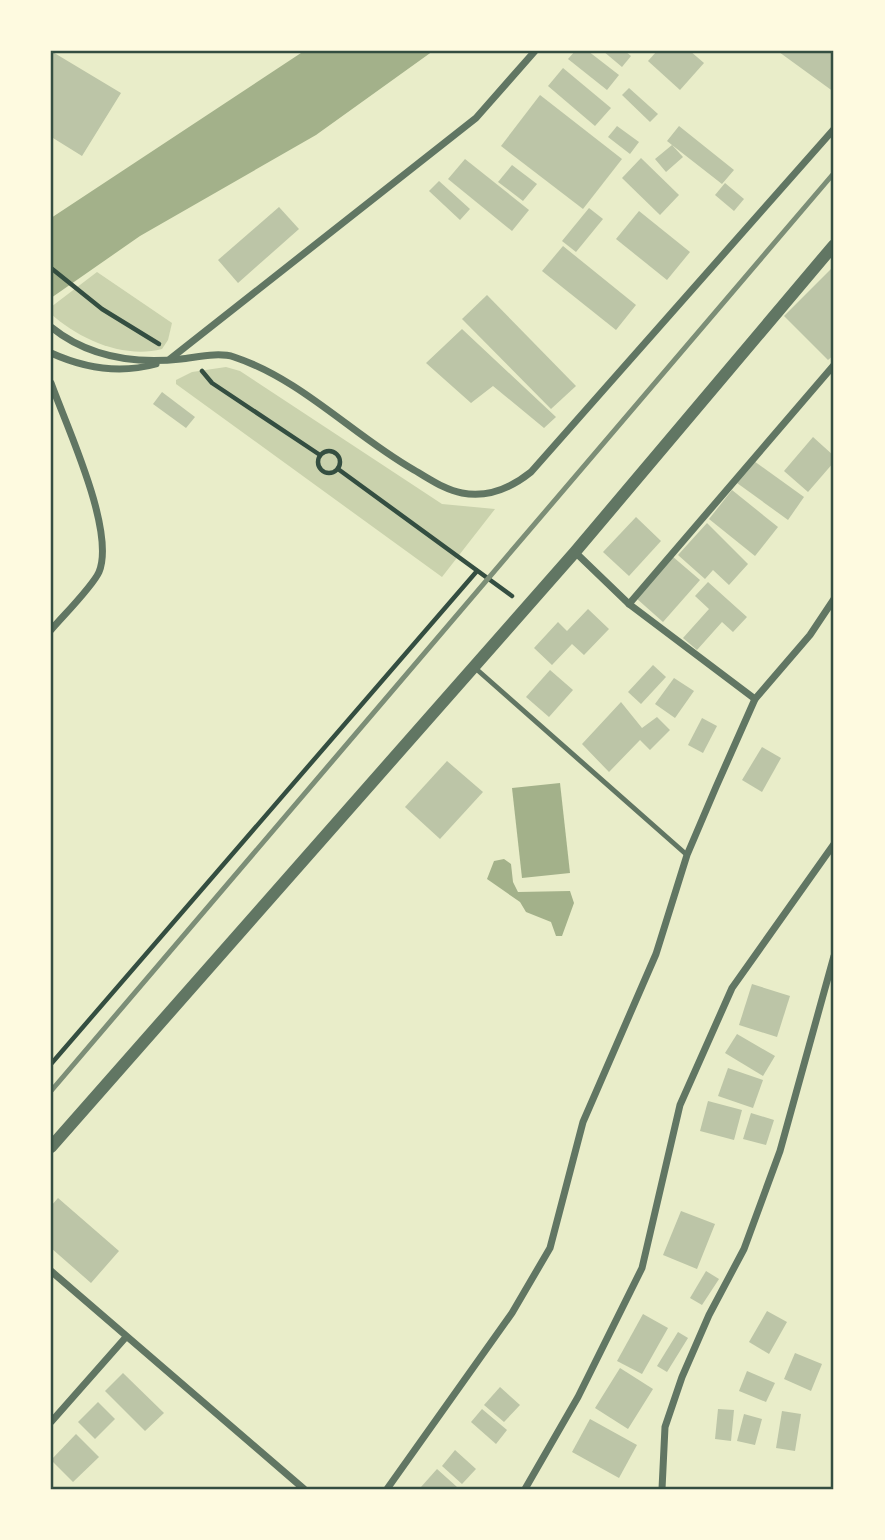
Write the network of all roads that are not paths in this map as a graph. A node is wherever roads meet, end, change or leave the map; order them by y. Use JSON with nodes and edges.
{"nodes":[{"id":1,"x":535,"y":51,"type":"edge"},
{"id":2,"x":834,"y":129,"type":"edge"},
{"id":3,"x":834,"y":245,"type":"edge"},
{"id":4,"x":51,"y":327,"type":"edge"},
{"id":5,"x":51,"y":353,"type":"edge"},
{"id":6,"x":168,"y":360,"type":"junction"},
{"id":7,"x":834,"y":365,"type":"edge"},
{"id":8,"x":51,"y":383,"type":"edge"},
{"id":9,"x":575,"y":552,"type":"junction"},
{"id":10,"x":834,"y":599,"type":"edge"},
{"id":11,"x":629,"y":604,"type":"junction"},
{"id":12,"x":51,"y":630,"type":"edge"},
{"id":13,"x":474,"y":667,"type":"junction"},
{"id":14,"x":755,"y":699,"type":"junction"},
{"id":15,"x":834,"y":844,"type":"edge"},
{"id":16,"x":687,"y":855,"type":"junction"},
{"id":17,"x":834,"y":956,"type":"edge"},
{"id":18,"x":51,"y":1147,"type":"edge"},
{"id":19,"x":51,"y":1271,"type":"edge"},
{"id":20,"x":126,"y":1338,"type":"junction"},
{"id":21,"x":51,"y":1422,"type":"edge"},
{"id":22,"x":304,"y":1489,"type":"edge"},
{"id":23,"x":387,"y":1489,"type":"edge"},
{"id":24,"x":525,"y":1489,"type":"edge"},
{"id":25,"x":662,"y":1489,"type":"edge"}],
"edges":[{"from":1,"to":6,"type":"street"},
{"from":2,"to":6,"type":"street"},
{"from":3,"to":9,"type":"street"},
{"from":4,"to":6,"type":"street"},
{"from":5,"to":6,"type":"street"},
{"from":7,"to":11,"type":"street"},
{"from":8,"to":12,"type":"street"},
{"from":9,"to":11,"type":"street"},
{"from":9,"to":13,"type":"street"},
{"from":10,"to":14,"type":"street"},
{"from":11,"to":14,"type":"street"},
{"from":13,"to":16,"type":"lane"},
{"from":13,"to":18,"type":"street"},
{"from":14,"to":16,"type":"street"},
{"from":15,"to":24,"type":"street"},
{"from":16,"to":23,"type":"street"},
{"from":17,"to":25,"type":"street"},
{"from":19,"to":20,"type":"street"},
{"from":20,"to":21,"type":"street"},
{"from":20,"to":22,"type":"street"}]}
